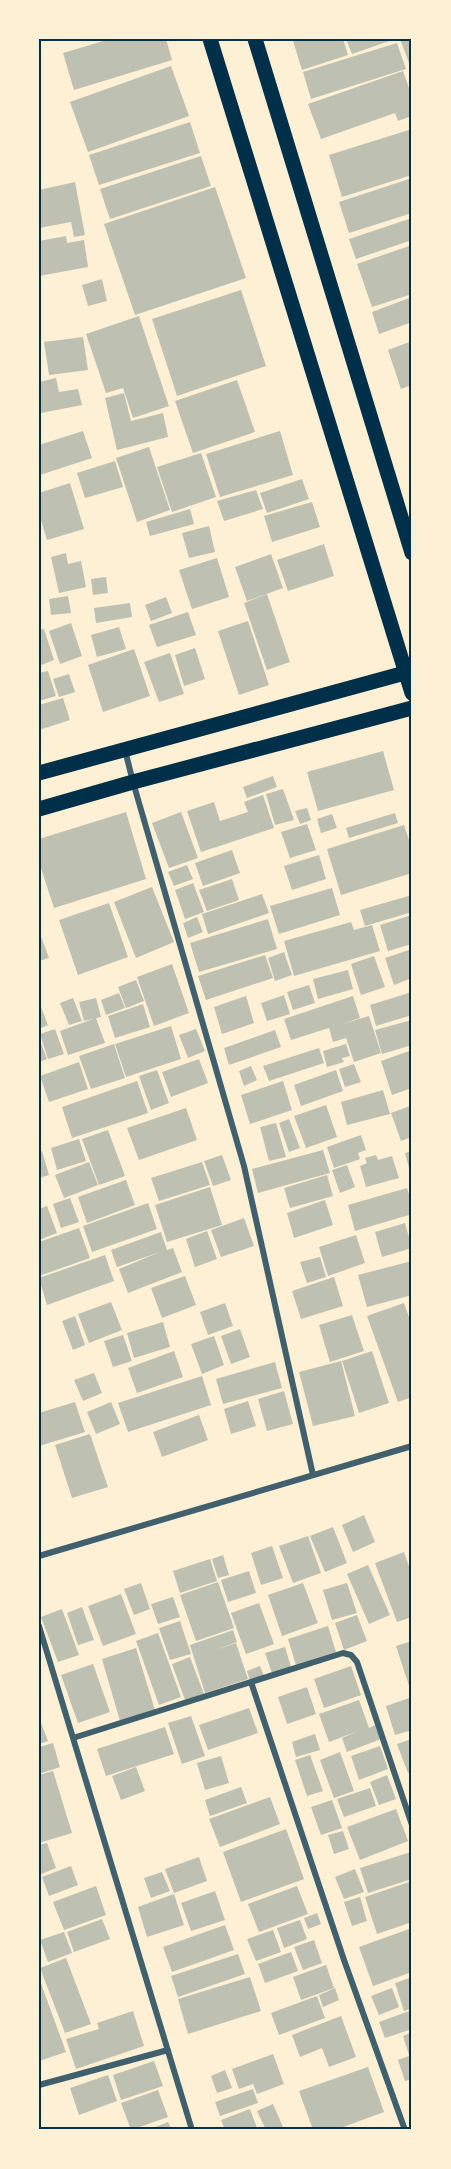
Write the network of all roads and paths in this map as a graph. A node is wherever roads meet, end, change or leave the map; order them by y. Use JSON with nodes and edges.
{"nodes":[{"id":1,"x":210,"y":39,"type":"edge"},
{"id":2,"x":255,"y":39,"type":"edge"},
{"id":3,"x":412,"y":553,"type":"edge"},
{"id":4,"x":409,"y":671,"type":"edge"},
{"id":5,"x":412,"y":693,"type":"edge"},
{"id":6,"x":412,"y":708,"type":"edge"},
{"id":7,"x":125,"y":749,"type":"junction"},
{"id":8,"x":39,"y":773,"type":"edge"},
{"id":9,"x":133,"y":782,"type":"junction"},
{"id":10,"x":39,"y":809,"type":"edge"},
{"id":11,"x":412,"y":1446,"type":"edge"},
{"id":12,"x":313,"y":1475,"type":"junction"},
{"id":13,"x":39,"y":1556,"type":"edge"},
{"id":14,"x":39,"y":1626,"type":"edge"},
{"id":15,"x":251,"y":1682,"type":"junction"},
{"id":16,"x":73,"y":1738,"type":"junction"},
{"id":17,"x":412,"y":1826,"type":"edge"},
{"id":18,"x":168,"y":2050,"type":"junction"},
{"id":19,"x":39,"y":2085,"type":"edge"},
{"id":20,"x":192,"y":2130,"type":"edge"},
{"id":21,"x":405,"y":2130,"type":"edge"}],
"edges":[{"from":1,"to":4,"type":"main road"},
{"from":2,"to":3,"type":"main road"},
{"from":4,"to":5,"type":"main road"},
{"from":4,"to":7,"type":"main road"},
{"from":6,"to":9,"type":"main road"},
{"from":7,"to":8,"type":"main road"},
{"from":7,"to":9,"type":"street"},
{"from":9,"to":10,"type":"main road"},
{"from":9,"to":12,"type":"street"},
{"from":11,"to":12,"type":"street"},
{"from":12,"to":13,"type":"street"},
{"from":14,"to":16,"type":"street"},
{"from":15,"to":16,"type":"street"},
{"from":15,"to":17,"type":"street"},
{"from":15,"to":21,"type":"street"},
{"from":16,"to":18,"type":"street"},
{"from":18,"to":19,"type":"street"},
{"from":18,"to":20,"type":"street"}]}
